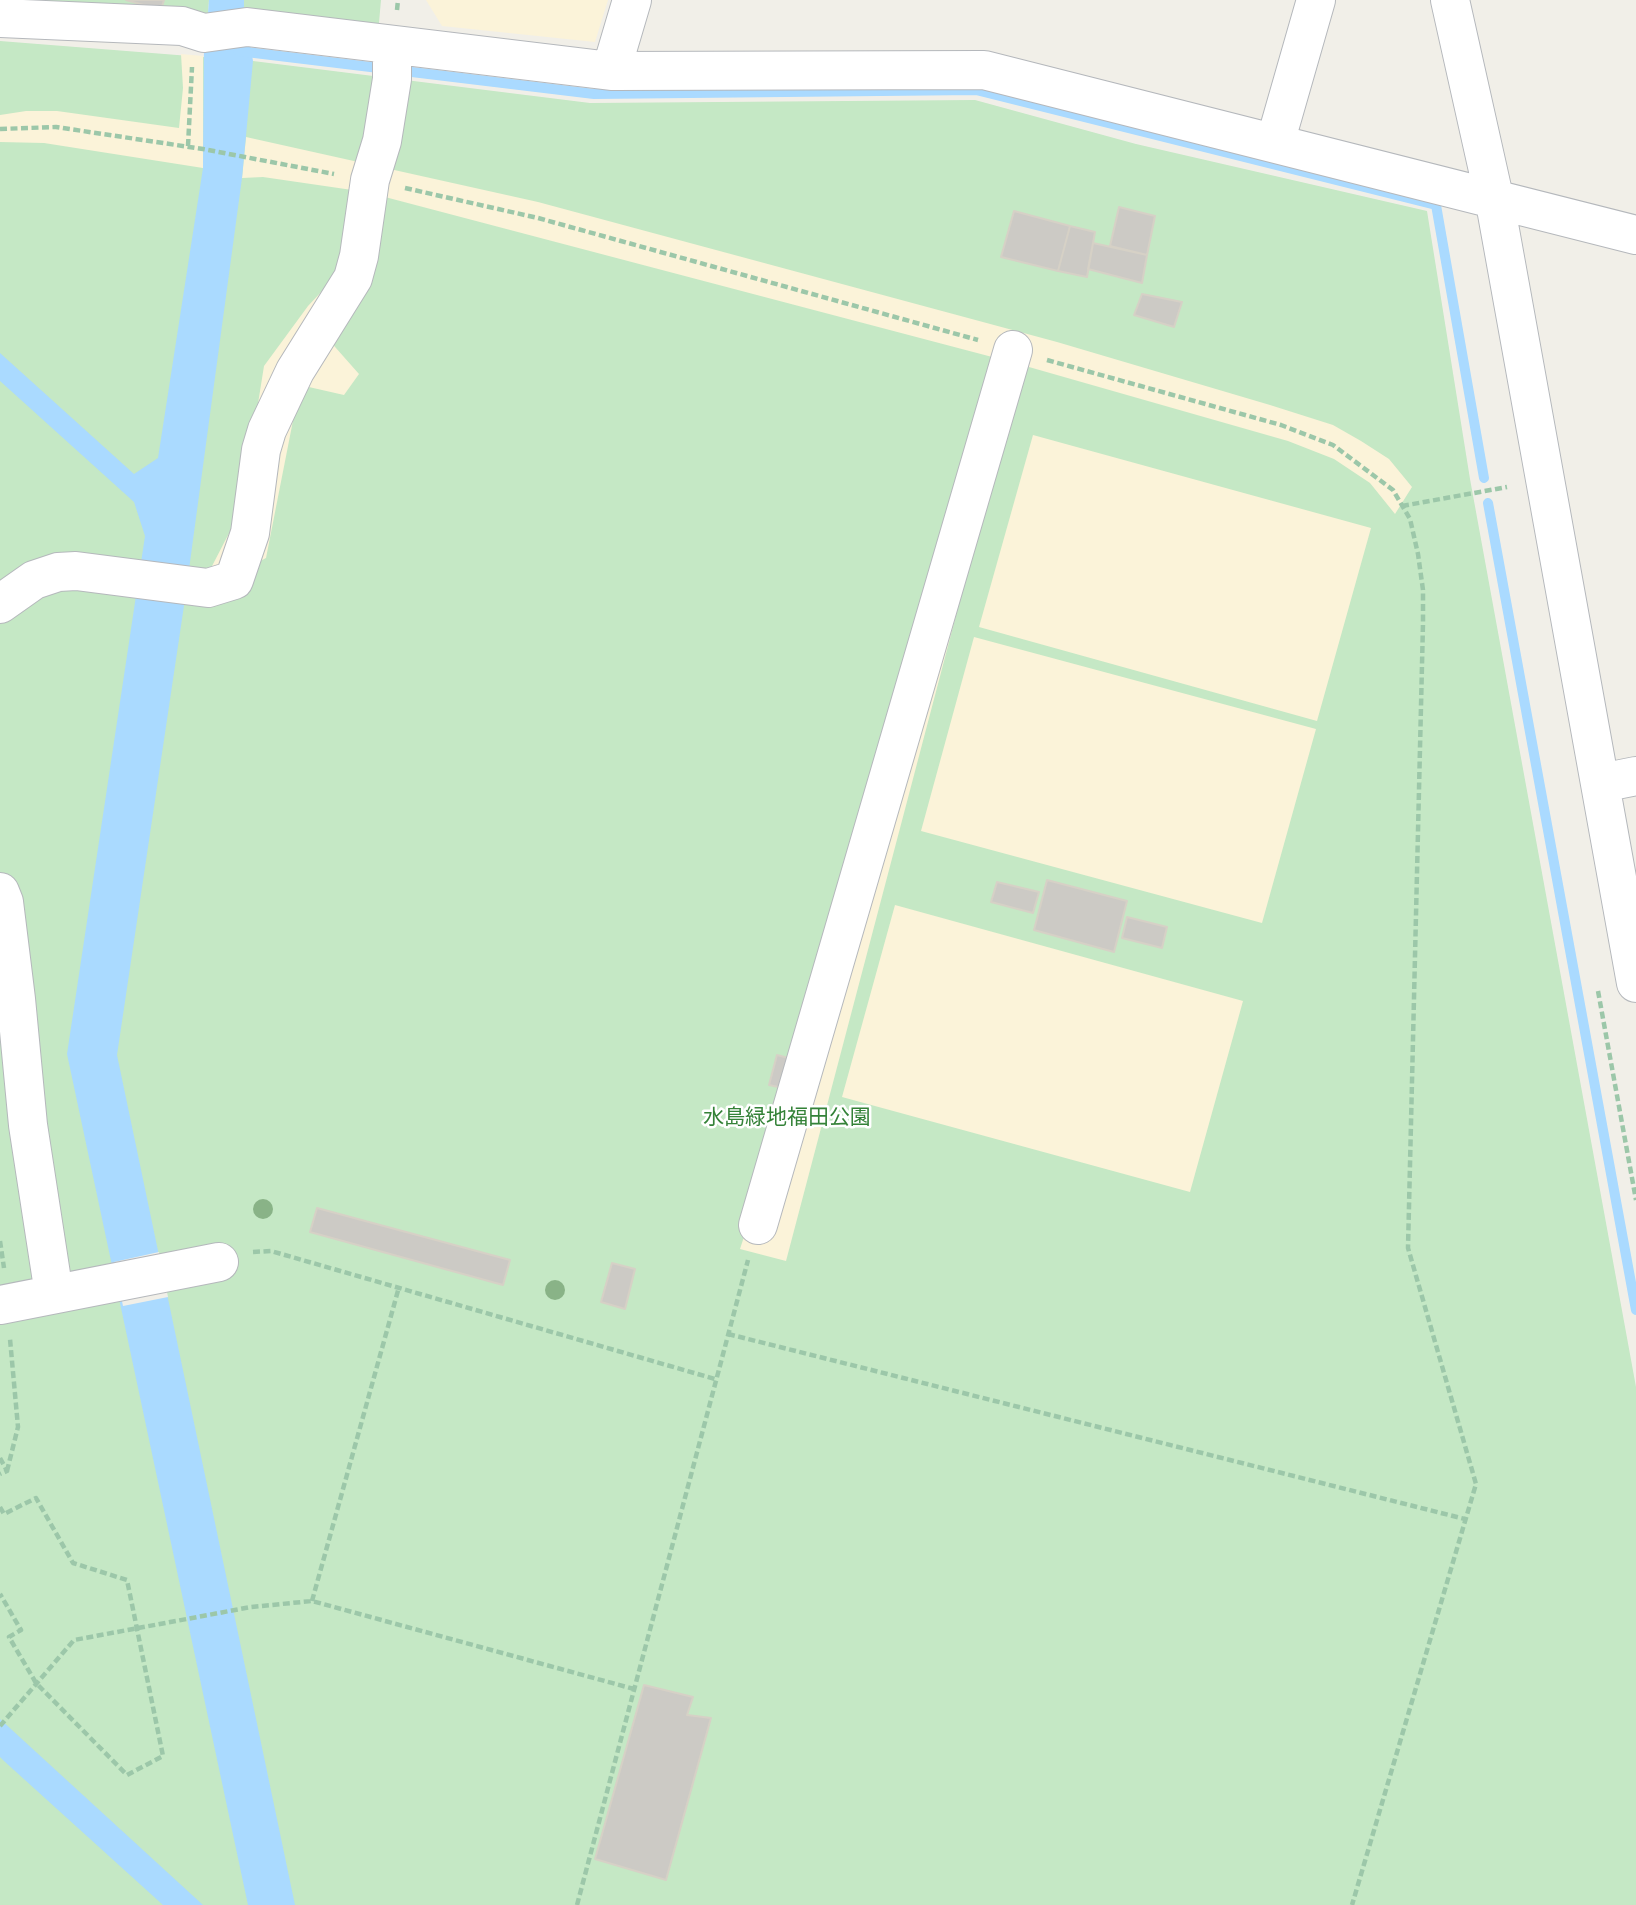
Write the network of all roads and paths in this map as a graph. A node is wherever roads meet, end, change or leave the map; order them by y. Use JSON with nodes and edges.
{"nodes":[{"id":1,"x":632,"y":0,"type":"edge"},
{"id":2,"x":1316,"y":0,"type":"edge"},
{"id":3,"x":1450,"y":0,"type":"edge"},
{"id":4,"x":0,"y":18,"type":"edge"},
{"id":5,"x":196,"y":30,"type":"junction"},
{"id":6,"x":392,"y":62,"type":"junction"},
{"id":7,"x":611,"y":71,"type":"junction"},
{"id":8,"x":0,"y":129,"type":"edge"},
{"id":9,"x":1284,"y":145,"type":"junction"},
{"id":10,"x":188,"y":146,"type":"junction"},
{"id":11,"x":370,"y":180,"type":"junction"},
{"id":12,"x":1494,"y":197,"type":"junction"},
{"id":13,"x":1636,"y":234,"type":"edge"},
{"id":14,"x":1013,"y":350,"type":"junction"},
{"id":15,"x":1507,"y":487,"type":"dead end"},
{"id":16,"x":1402,"y":506,"type":"junction"},
{"id":17,"x":0,"y":604,"type":"edge"},
{"id":18,"x":1618,"y":780,"type":"edge"},
{"id":19,"x":1622,"y":820,"type":"edge"},
{"id":20,"x":0,"y":892,"type":"edge"},
{"id":21,"x":1636,"y":983,"type":"edge"},
{"id":22,"x":758,"y":1225,"type":"joint"},
{"id":23,"x":219,"y":1262,"type":"joint"},
{"id":24,"x":399,"y":1287,"type":"junction"},
{"id":25,"x":54,"y":1294,"type":"junction"},
{"id":26,"x":5,"y":1321,"type":"edge"},
{"id":27,"x":728,"y":1334,"type":"junction"},
{"id":28,"x":716,"y":1379,"type":"junction"},
{"id":29,"x":0,"y":1458,"type":"edge"},
{"id":30,"x":7,"y":1471,"type":"junction"},
{"id":31,"x":0,"y":1474,"type":"edge"},
{"id":32,"x":0,"y":1507,"type":"edge"},
{"id":33,"x":1465,"y":1518,"type":"junction"},
{"id":34,"x":0,"y":1594,"type":"edge"},
{"id":35,"x":312,"y":1601,"type":"junction"},
{"id":36,"x":137,"y":1629,"type":"junction"},
{"id":37,"x":36,"y":1683,"type":"junction"},
{"id":38,"x":634,"y":1689,"type":"junction"},
{"id":39,"x":0,"y":1726,"type":"edge"},
{"id":40,"x":577,"y":1905,"type":"edge"},
{"id":41,"x":1352,"y":1905,"type":"edge"}],
"edges":[{"from":1,"to":7,"type":"street"},
{"from":2,"to":9,"type":"street"},
{"from":3,"to":12,"type":"street"},
{"from":4,"to":5,"type":"street"},
{"from":5,"to":6,"type":"street"},
{"from":5,"to":10,"type":"path"},
{"from":6,"to":7,"type":"street"},
{"from":6,"to":11,"type":"street"},
{"from":7,"to":9,"type":"street"},
{"from":8,"to":10,"type":"path"},
{"from":9,"to":12,"type":"street"},
{"from":10,"to":11,"type":"path"},
{"from":11,"to":14,"type":"path"},
{"from":11,"to":17,"type":"street"},
{"from":12,"to":13,"type":"street"},
{"from":12,"to":18,"type":"street"},
{"from":14,"to":16,"type":"path"},
{"from":14,"to":22,"type":"street"},
{"from":15,"to":16,"type":"path"},
{"from":16,"to":33,"type":"path"},
{"from":18,"to":19,"type":"street"},
{"from":19,"to":21,"type":"street"},
{"from":20,"to":25,"type":"street"},
{"from":22,"to":27,"type":"path"},
{"from":23,"to":24,"type":"path"},
{"from":23,"to":25,"type":"street"},
{"from":24,"to":28,"type":"path"},
{"from":24,"to":35,"type":"path"},
{"from":25,"to":26,"type":"street"},
{"from":26,"to":30,"type":"path"},
{"from":27,"to":28,"type":"path"},
{"from":27,"to":33,"type":"path"},
{"from":28,"to":38,"type":"path"},
{"from":29,"to":30,"type":"path"},
{"from":30,"to":31,"type":"path"},
{"from":32,"to":36,"type":"path"},
{"from":33,"to":41,"type":"path"},
{"from":34,"to":37,"type":"path"},
{"from":35,"to":36,"type":"path"},
{"from":35,"to":38,"type":"path"},
{"from":36,"to":37,"type":"path"},
{"from":36,"to":37,"type":"path"},
{"from":37,"to":39,"type":"path"},
{"from":38,"to":40,"type":"path"}]}
